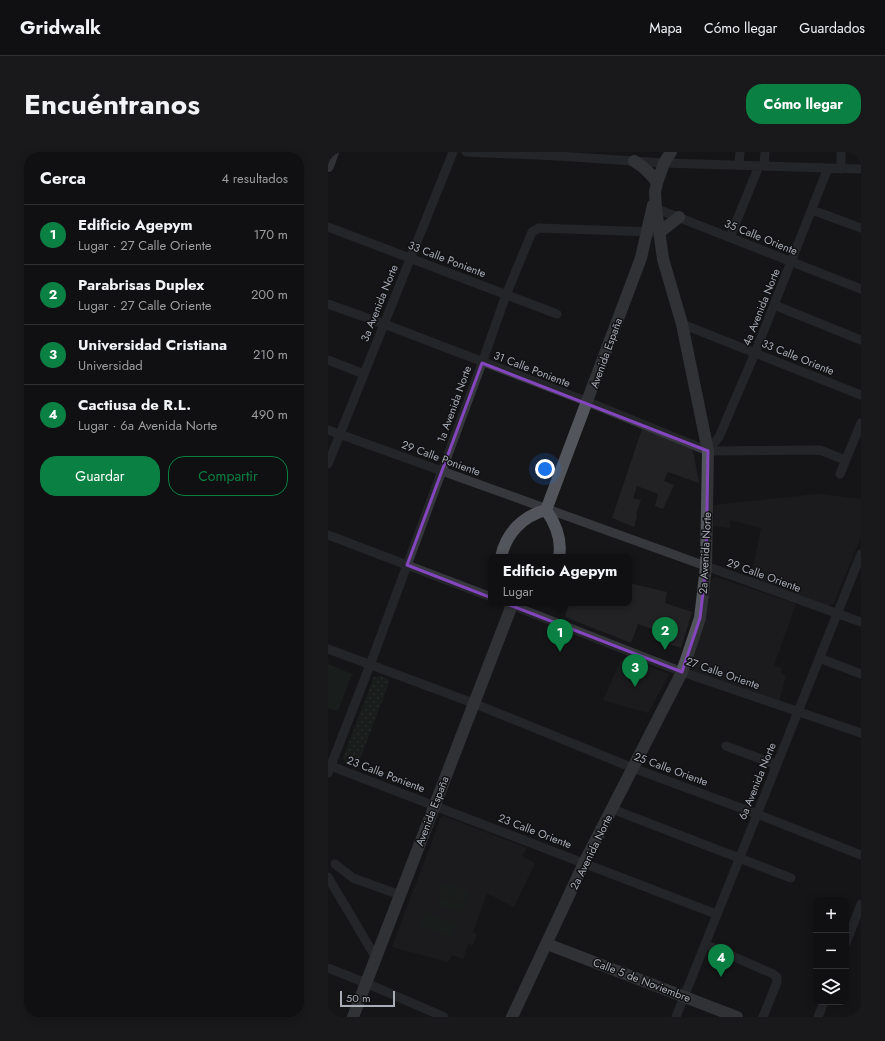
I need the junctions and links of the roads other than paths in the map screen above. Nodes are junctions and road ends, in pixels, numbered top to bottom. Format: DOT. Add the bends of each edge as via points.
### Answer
graph roads {
  1 [pos="334,152"];
  2 [pos="453,152"];
  3 [pos="466,152"];
  4 [pos="671,152"];
  5 [pos="740,152"];
  6 [pos="765,152"];
  7 [pos="841,152"];
  8 [pos="558,154"];
  9 [pos="634,161"];
  10 [pos="664,163"];
  11 [pos="739,165"];
  12 [pos="328,166"];
  13 [pos="762,166"];
  14 [pos="828,168"];
  15 [pos="840,169"];
  16 [pos="861,169"];
  17 [pos="656,188"];
  18 [pos="654,208"];
  19 [pos="812,210"];
  20 [pos="679,217"];
  21 [pos="328,227"];
  22 [pos="861,228"];
  23 [pos="654,232"];
  24 [pos="730,237"];
  25 [pos="410,258"];
  26 [pos="641,258"];
  27 [pos="663,259"];
  28 [pos="791,262"];
  29 [pos="861,289"];
  30 [pos="506,295"];
  31 [pos="328,304"];
  32 [pos="774,305"];
  33 [pos="556,314"];
  34 [pos="384,324"];
  35 [pos="682,324"];
  36 [pos="861,340"];
  37 [pos="755,353"];
  38 [pos="328,360"];
  39 [pos="482,363"];
  40 [pos="364,374"];
  41 [pos="861,395"];
  42 [pos="588,402"];
  43 [pos="861,423"];
  44 [pos="328,430"];
  45 [pos="340,434"];
  46 [pos="708,451"];
  47 [pos="845,460"];
  48 [pos="328,464"];
  49 [pos="442,471"];
  50 [pos="840,474"];
  51 [pos="546,510"];
  52 [pos="328,535"];
  53 [pos="502,554"];
  54 [pos="559,554"];
  55 [pos="861,554"];
  56 [pos="407,565"];
  57 [pos="706,567"];
  58 [pos="488,596"];
  59 [pos="511,606"];
  60 [pos="517,606"];
  61 [pos="837,614"];
  62 [pos="861,622"];
  63 [pos="328,649"];
  64 [pos="819,658"];
  65 [pos="370,665"];
  66 [pos="682,672"];
  67 [pos="861,674"];
  68 [pos="473,704"];
  69 [pos="798,711"];
  70 [pos="861,733"];
  71 [pos="726,746"];
  72 [pos="776,765"];
  73 [pos="329,768"];
  74 [pos="633,768"];
  75 [pos="435,805"];
  76 [pos="612,809"];
  77 [pos="757,814"];
  78 [pos="861,855"];
  79 [pos="739,858"];
  80 [pos="584,863"];
  81 [pos="335,864"];
  82 [pos="328,877"];
  83 [pos="790,878"];
  84 [pos="400,895"];
  85 [pos="861,904"];
  86 [pos="716,914"];
  87 [pos="849,936"];
  88 [pos="547,944"];
  89 [pos="705,944"];
  90 [pos="376,958"];
  91 [pos="328,968"];
  92 [pos="366,983"];
  93 [pos="685,996"];
  94 [pos="823,1005"];
  95 [pos="353,1017"];
  96 [pos="444,1017"];
  97 [pos="512,1017"];
  98 [pos="676,1017"];
  99 [pos="737,1017"];
  100 [pos="763,1017"];
  101 [pos="818,1017"];
  1 -- 12 [label="main road"];
  2 -- 25 [label="street, 3a Avenida Norte"];
  3 -- 8 [label="street"];
  4 -- 10 [label="main road"];
  5 -- 11 [label="street"];
  6 -- 13 [label="street"];
  7 -- 15 [label="street"];
  8 -- 9 [label="street"];
  9 -- 10 [label="street"];
  9 -- 17 [label="main road" via="651,174"];
  10 -- 11 [label="street"];
  10 -- 17 [label="main road"];
  11 -- 13 [label="street"];
  13 -- 14 [label="street"];
  13 -- 24 [label="street"];
  14 -- 15 [label="street"];
  14 -- 19 [label="street, 4a Avenida Norte"];
  15 -- 16 [label="street"];
  17 -- 18 [label="main road, Avenida España"];
  18 -- 20 [label="street, 35 Calle Oriente"];
  18 -- 23 [label="main road, Avenida España"];
  19 -- 22 [label="street"];
  19 -- 28 [label="street, 4a Avenida Norte"];
  20 -- 23 [label="main road"];
  20 -- 24 [label="street, 35 Calle Oriente"];
  21 -- 25 [label="street, 33 Calle Poniente"];
  23 -- 26 [label="main road, Avenida España"];
  23 -- 27 [label="main road, 2a Avenida Norte"];
  23 -- 30 [label="street, 1a Avenida Norte" via="539,228 534,230"];
  24 -- 28 [label="street, 35 Calle Oriente"];
  25 -- 30 [label="street, 33 Calle Poniente"];
  25 -- 34 [label="street, 3a Avenida Norte"];
  26 -- 27 [label="main road" via="652,253"];
  26 -- 42 [label="main road, Avenida España"];
  27 -- 35 [label="main road, 2a Avenida Norte"];
  28 -- 29 [label="street, 35 Calle Oriente"];
  28 -- 32 [label="street, 4a Avenida Norte"];
  30 -- 33 [label="street, 33 Calle Poniente"];
  30 -- 39 [label="street, 1a Avenida Norte"];
  31 -- 34 [label="street, 31 Calle Poniente"];
  32 -- 36 [label="street"];
  32 -- 37 [label="street, 4a Avenida Norte"];
  34 -- 39 [label="street, 31 Calle Poniente"];
  34 -- 40 [label="street, 3a Avenida Norte"];
  35 -- 37 [label="street, 33 Calle Oriente"];
  35 -- 46 [label="main road, 2a Avenida Norte"];
  37 -- 41 [label="street, 33 Calle Oriente"];
  37 -- 46 [label="street, 4a Avenida Norte" via="719,437"];
  38 -- 40 [label="street"];
  39 -- 42 [label="street, 31 Calle Poniente"];
  39 -- 49 [label="street, 1a Avenida Norte"];
  40 -- 45 [label="street, 3a Avenida Norte"];
  42 -- 46 [label="street, 31 Calle Poniente"];
  42 -- 51 [label="main road, Avenida España"];
  43 -- 47 [label="street"];
  44 -- 45 [label="street, 29 Calle Poniente"];
  45 -- 48 [label="street, 3a Avenida Norte"];
  45 -- 49 [label="street, 29 Calle Poniente"];
  46 -- 47 [label="street, 31 Calle Poniente" via="820,450"];
  46 -- 57 [label="main road, 2a Avenida Norte"];
  47 -- 50 [label="street"];
  49 -- 51 [label="street, 29 Calle Poniente"];
  49 -- 56 [label="street, 1a Avenida Norte"];
  51 -- 53 [label="main road" via="530,516 515,527 505,542"];
  51 -- 54 [label="main road" via="552,517 558,535"];
  51 -- 57 [label="street, 29 Calle Oriente"];
  52 -- 56 [label="street"];
  55 -- 61 [label="street, 6a Avenida Norte"];
  56 -- 58 [label="street"];
  56 -- 65 [label="street, 1a Avenida Norte"];
  57 -- 61 [label="street, 29 Calle Oriente"];
  57 -- 66 [label="main road, 2a Avenida Norte" via="700,618"];
  59 -- 68 [label="main road, Avenida España"];
  60 -- 66 [label="street, 27 Calle Oriente"];
  61 -- 62 [label="street, 29 Calle Oriente"];
  61 -- 64 [label="street, 6a Avenida Norte"];
  63 -- 65 [label="street, 25 Calle Oriente"];
  64 -- 67 [label="street"];
  64 -- 69 [label="street, 6a Avenida Norte"];
  65 -- 68 [label="street, 25 Calle Oriente"];
  65 -- 73 [label="street, 1a Avenida Norte"];
  66 -- 69 [label="street, 27 Calle Oriente"];
  66 -- 74 [label="main road, 2a Avenida Norte"];
  68 -- 74 [label="street, 25 Calle Oriente"];
  68 -- 75 [label="main road, Avenida España"];
  69 -- 70 [label="street, 27 Calle Oriente"];
  69 -- 72 [label="street, 6a Avenida Norte"];
  71 -- 72 [label="street"];
  72 -- 77 [label="street, 6a Avenida Norte"];
  73 -- 75 [label="street, 23 Calle Poniente"];
  74 -- 76 [label="main road, 2a Avenida Norte"];
  74 -- 77 [label="street, 25 Calle Oriente"];
  75 -- 80 [label="street, 23 Calle Oriente"];
  75 -- 84 [label="main road, Avenida España"];
  76 -- 79 [label="street"];
  76 -- 80 [label="main road, 2a Avenida Norte"];
  77 -- 78 [label="street, 25 Calle Oriente"];
  77 -- 79 [label="street, 6a Avenida Norte"];
  79 -- 83 [label="street"];
  79 -- 86 [label="street, 6a Avenida Norte"];
  80 -- 86 [label="street, 23 Calle Oriente"];
  80 -- 88 [label="main road, 2a Avenida Norte"];
  81 -- 84 [label="street" via="353,878"];
  82 -- 90 [label="street"];
  84 -- 90 [label="main road, Avenida España"];
  85 -- 87 [label="street"];
  86 -- 89 [label="street, 6a Avenida Norte"];
  88 -- 93 [label="main road, Calle 5 de Noviembre"];
  88 -- 97 [label="main road, 2a Avenida Norte"];
  89 -- 93 [label="street, 6a Avenida Norte"];
  89 -- 100 [label="street" via="777,977"];
  90 -- 92 [label="main road, Avenida España"];
  91 -- 92 [label="street"];
  92 -- 95 [label="main road, Avenida España"];
  92 -- 96 [label="street"];
  93 -- 98 [label="street, 6a Avenida Norte"];
  93 -- 99 [label="main road, Calle 5 de Noviembre"];
  94 -- 101 [label="street"];
}
